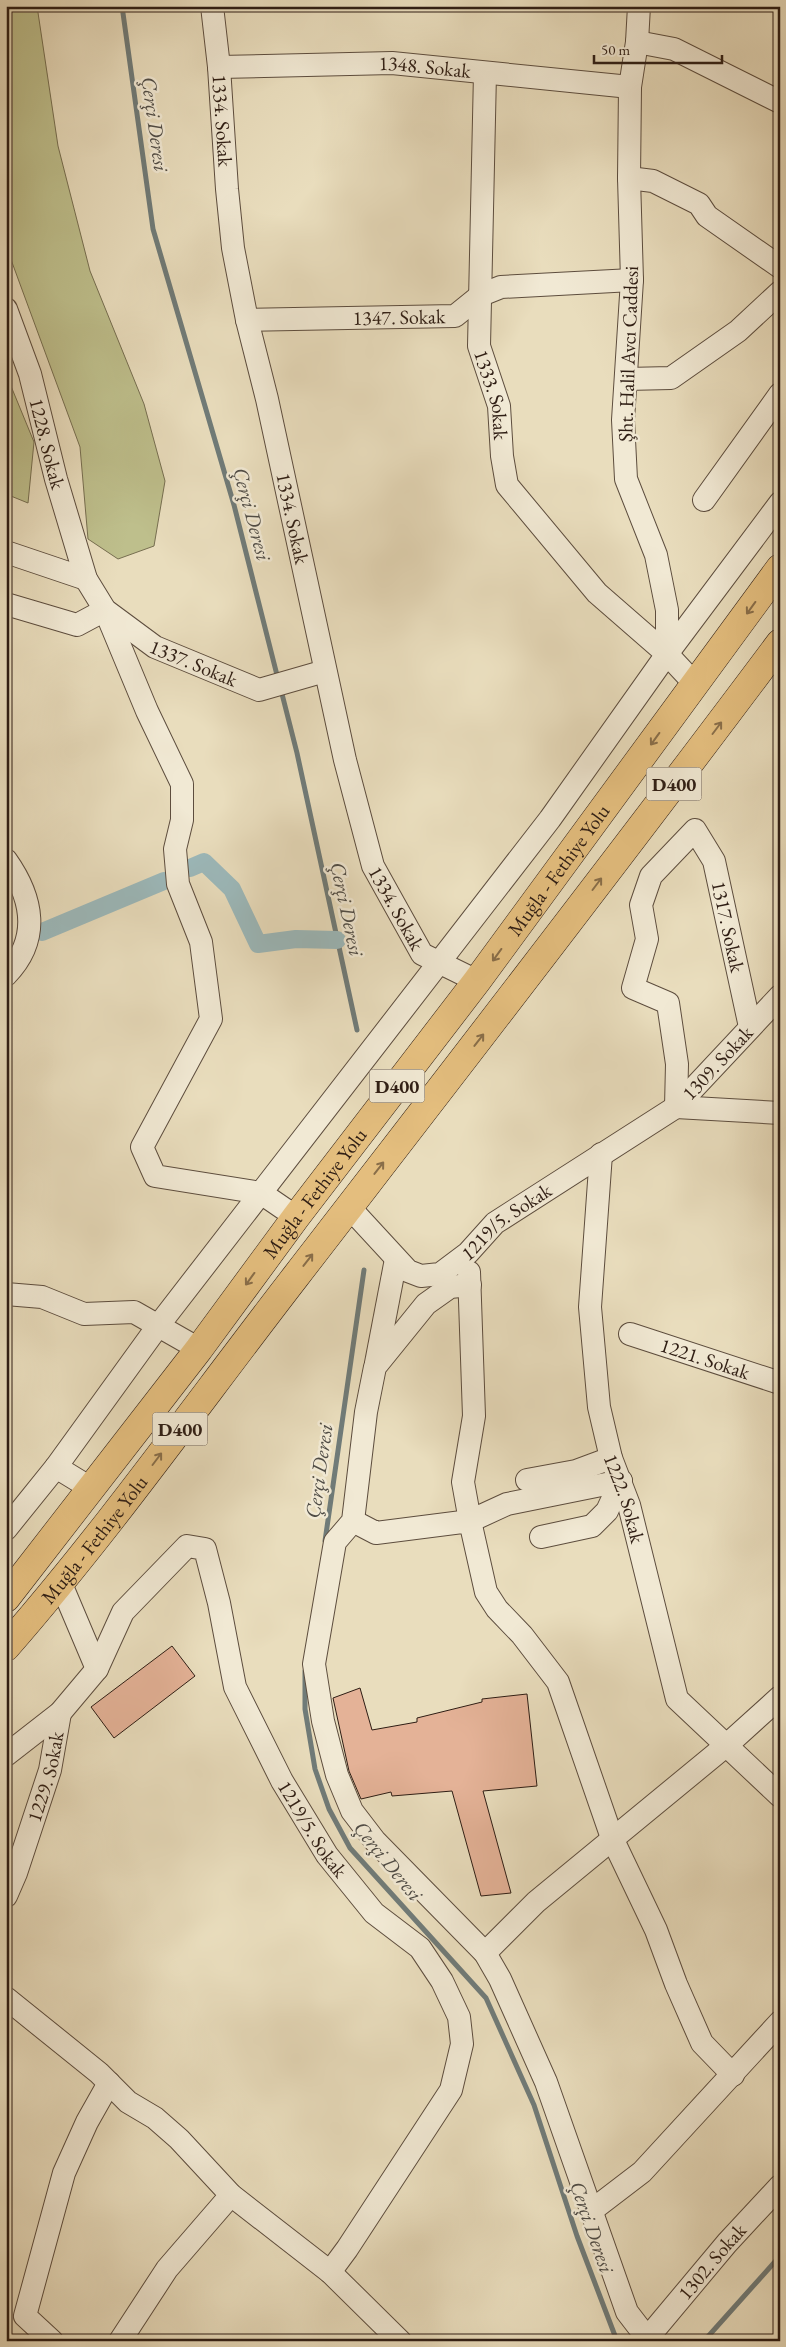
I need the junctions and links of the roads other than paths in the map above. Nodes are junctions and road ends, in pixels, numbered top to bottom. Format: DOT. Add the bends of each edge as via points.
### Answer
graph roads {
  1 [pos="212,6"];
  2 [pos="639,6"];
  3 [pos="637,42"];
  4 [pos="219,67"];
  5 [pos="485,73"];
  6 [pos="630,87"];
  7 [pos="780,102"];
  8 [pos="629,178"];
  9 [pos="780,267"];
  10 [pos="632,280"];
  11 [pos="780,292"];
  12 [pos="481,295"];
  13 [pos="6,308"];
  14 [pos="247,320"];
  15 [pos="626,379"];
  16 [pos="780,394"];
  17 [pos="704,500"];
  18 [pos="780,503"];
  19 [pos="6,552"];
  20 [pos="780,568"];
  21 [pos="86,580"];
  22 [pos="6,604"];
  23 [pos="105,610"];
  24 [pos="780,643"];
  25 [pos="667,654"];
  26 [pos="325,671"];
  27 [pos="695,684"];
  28 [pos="6,860"];
  29 [pos="440,963"];
  30 [pos="6,976"];
  31 [pos="477,981"];
  32 [pos="780,996"];
  33 [pos="750,1027"];
  34 [pos="676,1107"];
  35 [pos="780,1113"];
  36 [pos="601,1154"];
  37 [pos="261,1193"];
  38 [pos="349,1207"];
  39 [pos="296,1217"];
  40 [pos="468,1253"];
  41 [pos="396,1258"];
  42 [pos="470,1285"];
  43 [pos="6,1294"];
  44 [pos="158,1326"];
  45 [pos="630,1334"];
  46 [pos="199,1349"];
  47 [pos="375,1367"];
  48 [pos="780,1383"];
  49 [pos="611,1458"];
  50 [pos="56,1467"];
  51 [pos="527,1480"];
  52 [pos="620,1481"];
  53 [pos="92,1489"];
  54 [pos="353,1521"];
  55 [pos="470,1521"];
  56 [pos="6,1529"];
  57 [pos="541,1537"];
  58 [pos="61,1584"];
  59 [pos="6,1598"];
  60 [pos="6,1647"];
  61 [pos="97,1669"];
  62 [pos="780,1697"];
  63 [pos="60,1713"];
  64 [pos="728,1744"];
  65 [pos="6,1754"];
  66 [pos="780,1796"];
  67 [pos="612,1838"];
  68 [pos="6,1896"];
  69 [pos="485,1953"];
  70 [pos="6,1998"];
  71 [pos="780,2022"];
  72 [pos="733,2075"];
  73 [pos="109,2083"];
  74 [pos="780,2186"];
  75 [pos="231,2195"];
  76 [pos="591,2211"];
  77 [pos="330,2272"];
  78 [pos="646,2340"];
  79 [pos="52,2341"];
  80 [pos="120,2341"];
  81 [pos="400,2341"];
  1 -- 4 [label="street, 1334. Sokak"];
  2 -- 3 [label="street, Şht. Halil Avcı Caddesi"];
  3 -- 6 [label="street, Şht. Halil Avcı Caddesi"];
  3 -- 7 [label="street" via="674,49"];
  4 -- 5 [label="street, 1348. Sokak" via="392,63"];
  4 -- 14 [label="street, 1334. Sokak" via="230,218"];
  5 -- 6 [label="street, 1348. Sokak"];
  5 -- 12 [label="street, 1333. Sokak"];
  6 -- 8 [label="street, Şht. Halil Avcı Caddesi"];
  8 -- 9 [label="street" via="653,181 699,204 707,216"];
  8 -- 10 [label="street, Şht. Halil Avcı Caddesi"];
  10 -- 12 [label="street, 1347. Sokak" via="501,287"];
  10 -- 15 [label="street, Şht. Halil Avcı Caddesi"];
  11 -- 15 [label="street" via="738,331 670,378"];
  12 -- 14 [label="street, 1347. Sokak" via="456,316"];
  12 -- 25 [label="street, 1333. Sokak" via="478,346 499,406 507,485 597,593"];
  13 -- 21 [label="street, 1228. Sokak" via="30,374"];
  14 -- 26 [label="street, 1334. Sokak"];
  15 -- 25 [label="street, Şht. Halil Avcı Caddesi" via="623,420 626,479 656,555 667,610"];
  16 -- 17 [label="street"];
  18 -- 25 [label="street"];
  19 -- 21 [label="street"];
  20 -- 27 [label="highway, Muğla - Fethiye Yolu / D400, one-way"];
  21 -- 23 [label="street, 1337. Sokak"];
  22 -- 23 [label="street" via="77,624"];
  23 -- 26 [label="street, 1337. Sokak" via="155,647 259,690"];
  23 -- 37 [label="street" via="182,784 182,820 175,849 178,884 201,942 211,1019 142,1146 155,1176"];
  38 -- 24 [label="highway, Muğla - Fethiye Yolu / D400, one-way"];
  25 -- 27 [label="street"];
  25 -- 29 [label="street" via="550,819"];
  26 -- 29 [label="street, 1334. Sokak" via="373,866 422,954"];
  27 -- 31 [label="highway, Muğla - Fethiye Yolu / D400, one-way"];
  28 -- 30 [label="street" via="20,879 30,918 28,942"];
  29 -- 31 [label="street, 1334. Sokak"];
  29 -- 37 [label="street"];
  31 -- 39 [label="highway, Muğla - Fethiye Yolu / D400"];
  32 -- 33 [label="street, 1309. Sokak"];
  33 -- 34 [label="street, 1309. Sokak"];
  33 -- 34 [label="street, 1317. Sokak" via="714,861 696,830 651,876 641,905 647,939 633,988 668,1003 678,1064"];
  34 -- 35 [label="street"];
  34 -- 36 [label="street, 1219/5. Sokak"];
  36 -- 40 [label="street, 1219/5. Sokak" via="495,1223"];
  36 -- 49 [label="street, 1222. Sokak" via="590,1307 599,1407"];
  37 -- 39 [label="street"];
  37 -- 44 [label="street"];
  38 -- 41 [label="street, 1219/5. Sokak"];
  58 -- 38 [label="highway, Muğla - Fethiye Yolu / D400, one-way"];
  39 -- 46 [label="highway, Muğla - Fethiye Yolu / D400, one-way"];
  40 -- 41 [label="street, 1219/5. Sokak" via="440,1274 421,1276 408,1271"];
  40 -- 42 [label="street"];
  41 -- 47 [label="street"];
  42 -- 47 [label="street" via="450,1287 426,1304"];
  42 -- 55 [label="street" via="474,1416 463,1482"];
  43 -- 44 [label="street" via="42,1297 84,1314 134,1312"];
  44 -- 46 [label="street"];
  44 -- 50 [label="street"];
  45 -- 48 [label="street, 1221. Sokak"];
  46 -- 53 [label="highway, Muğla - Fethiye Yolu / D400"];
  47 -- 54 [label="street" via="366,1412"];
  49 -- 51 [label="street" via="576,1471"];
  49 -- 52 [label="street, 1222. Sokak"];
  50 -- 53 [label="street"];
  50 -- 56 [label="street"];
  52 -- 55 [label="street" via="507,1504"];
  52 -- 57 [label="street" via="607,1511 592,1526"];
  52 -- 64 [label="street, 1222. Sokak" via="677,1699"];
  53 -- 59 [label="highway, Muğla - Fethiye Yolu / D400"];
  54 -- 55 [label="street" via="376,1533"];
  54 -- 69 [label="street" via="335,1542 314,1664 323,1721 337,1775 352,1811 375,1841"];
  55 -- 67 [label="street" via="486,1592 558,1682"];
  58 -- 60 [label="highway, Muğla - Fethiye Yolu / D400"];
  58 -- 61 [label="street"];
  61 -- 63 [label="street, 1219/5. Sokak"];
  61 -- 77 [label="street, 1219/5. Sokak" via="122,1612 187,1546 205,1550 235,1687 282,1781 327,1854 374,1913 420,1948 460,2017 462,2044 451,2090"];
  62 -- 64 [label="street"];
  63 -- 65 [label="street, 1219/5. Sokak"];
  63 -- 68 [label="street, 1229. Sokak" via="50,1770"];
  64 -- 66 [label="street, 1222. Sokak"];
  64 -- 67 [label="street"];
  67 -- 69 [label="street" via="536,1902"];
  67 -- 72 [label="street" via="656,1930 702,2043"];
  69 -- 76 [label="street" via="546,2082"];
  70 -- 73 [label="street"];
  71 -- 72 [label="street"];
  72 -- 76 [label="street" via="642,2172"];
  73 -- 75 [label="street" via="128,2102 155,2118 179,2139"];
  73 -- 79 [label="street" via="64,2173 25,2316"];
  74 -- 78 [label="street, 1302. Sokak" via="727,2243"];
  75 -- 77 [label="street"];
  75 -- 80 [label="street" via="167,2269"];
  76 -- 78 [label="street" via="627,2312"];
  77 -- 81 [label="street"];
}
